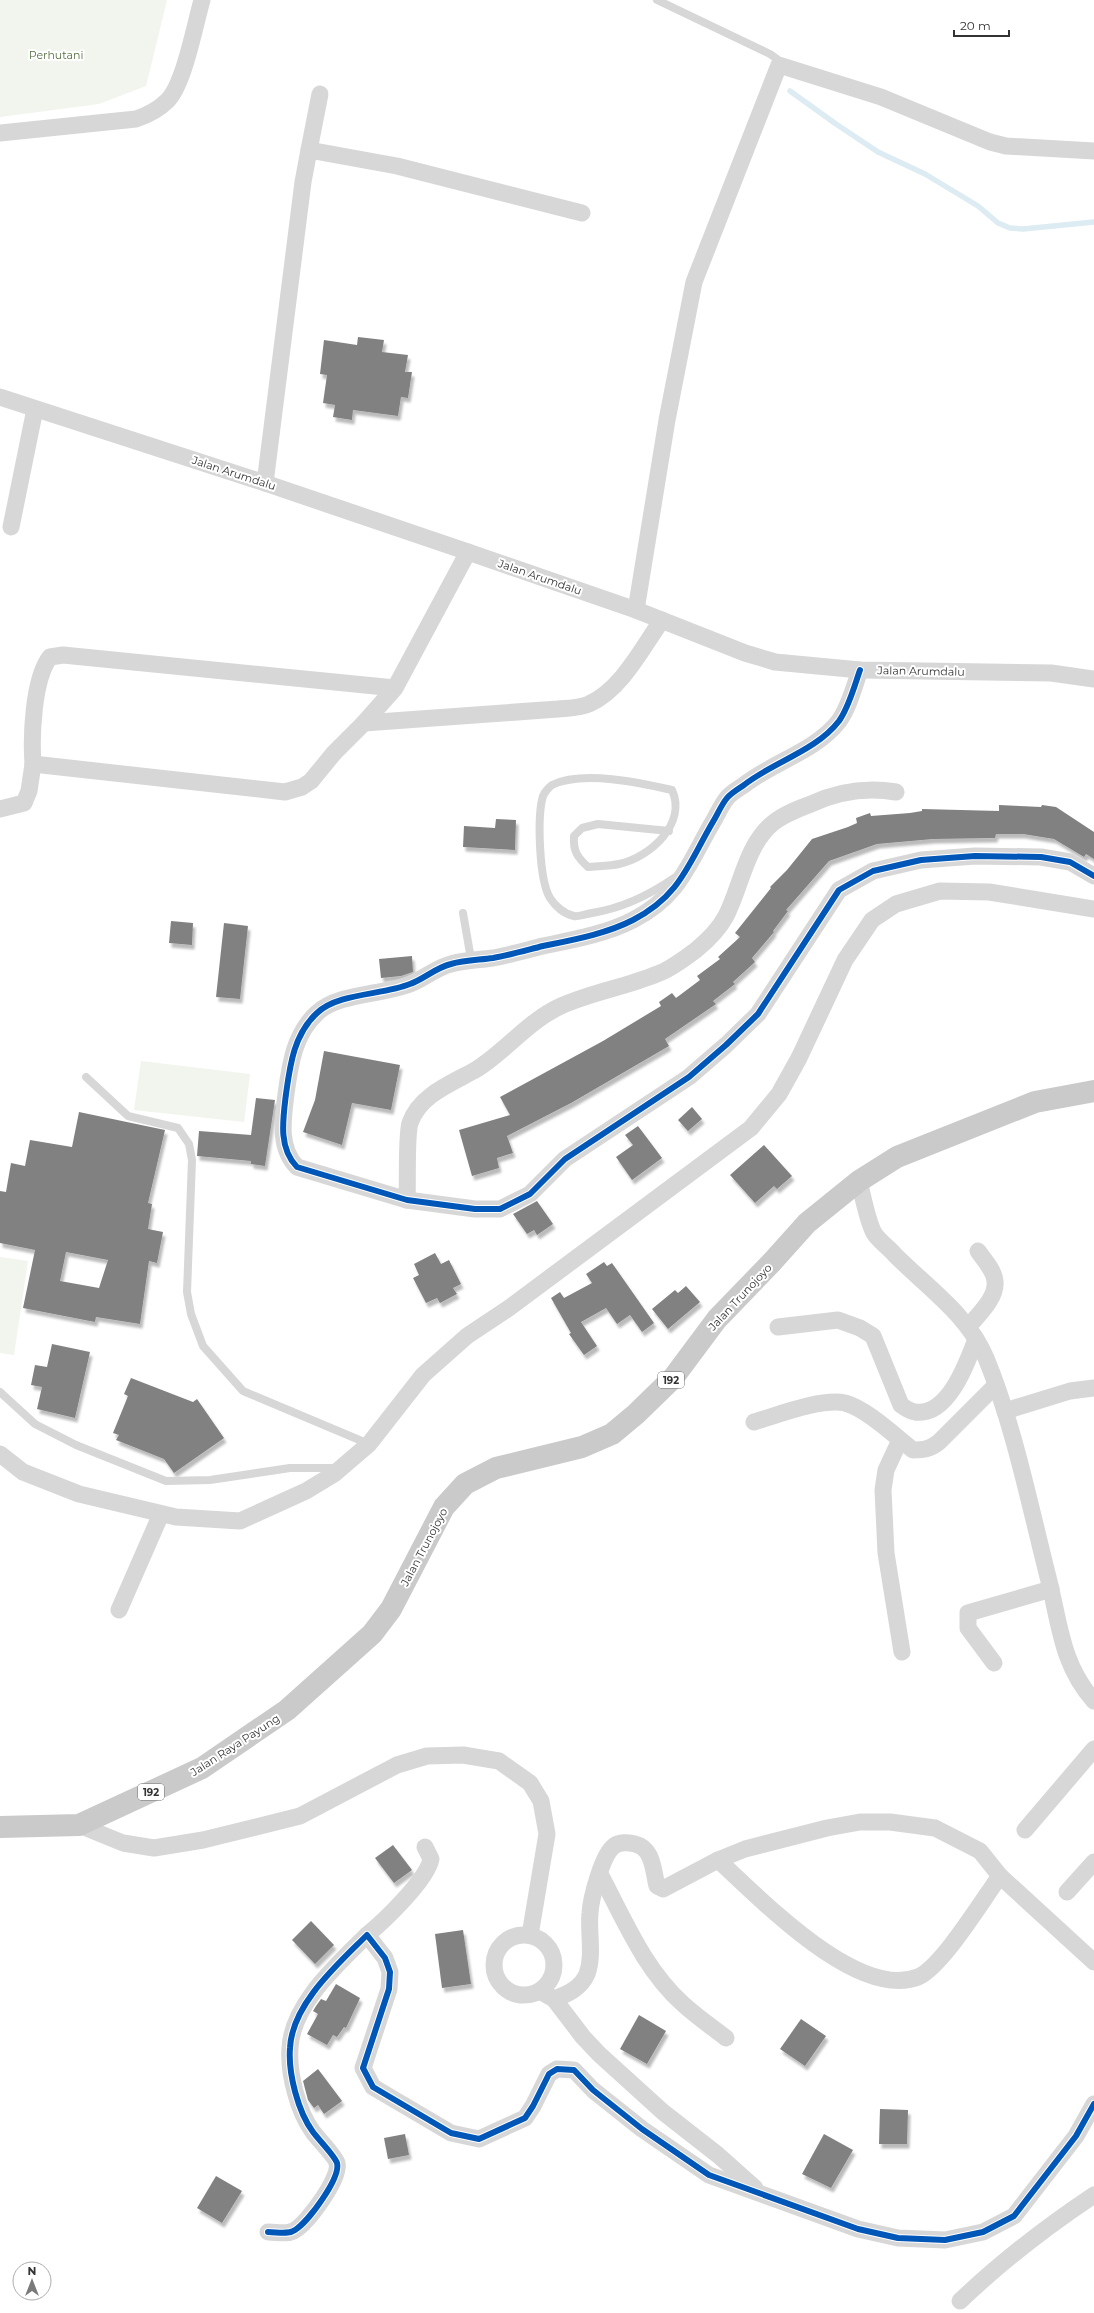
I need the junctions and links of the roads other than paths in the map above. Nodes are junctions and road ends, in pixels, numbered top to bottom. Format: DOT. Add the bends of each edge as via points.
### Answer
graph roads {
  1 [pos="202,0"];
  2 [pos="657,0"];
  3 [pos="779,65"];
  4 [pos="320,94"];
  5 [pos="0,133"];
  6 [pos="309,150"];
  7 [pos="1094,151"];
  8 [pos="582,213"];
  9 [pos="0,397"];
  10 [pos="35,409"];
  11 [pos="265,483"];
  12 [pos="11,527"];
  13 [pos="468,552"];
  14 [pos="636,610"];
  15 [pos="662,620"];
  16 [pos="860,670"];
  17 [pos="1094,679"];
  18 [pos="395,688"];
  19 [pos="364,723"];
  20 [pos="33,764"];
  21 [pos="896,792"];
  22 [pos="0,809"];
  23 [pos="669,831"];
  24 [pos="688,869"];
  25 [pos="1094,876"];
  26 [pos="1094,908"];
  27 [pos="463,913"];
  28 [pos="471,959"];
  29 [pos="86,1077"];
  30 [pos="1094,1091"];
  31 [pos="859,1181"];
  32 [pos="407,1200"];
  33 [pos="978,1251"];
  34 [pos="778,1327"];
  35 [pos="972,1333"];
  36 [pos="996,1385"];
  37 [pos="1094,1388"];
  38 [pos="0,1392"];
  39 [pos="1005,1411"];
  40 [pos="754,1422"];
  41 [pos="900,1440"];
  42 [pos="369,1444"];
  43 [pos="0,1454"];
  44 [pos="341,1468"];
  45 [pos="161,1514"];
  46 [pos="1051,1589"];
  47 [pos="120,1610"];
  48 [pos="902,1652"];
  49 [pos="994,1663"];
  50 [pos="1094,1701"];
  51 [pos="287,1710"];
  52 [pos="1094,1749"];
  53 [pos="79,1825"];
  54 [pos="0,1827"];
  55 [pos="1025,1830"];
  56 [pos="425,1847"];
  57 [pos="718,1860"];
  58 [pos="1094,1862"];
  59 [pos="600,1874"];
  60 [pos="1000,1876"];
  61 [pos="1067,1892"];
  62 [pos="367,1935"];
  63 [pos="530,1935"];
  64 [pos="1094,1962"];
  65 [pos="547,1995"];
  66 [pos="726,2038"];
  67 [pos="1094,2104"];
  68 [pos="762,2195"];
  69 [pos="1094,2195"];
  70 [pos="268,2232"];
  71 [pos="960,2302"];
  1 -- 5 [label="street" via="178,84 168,101 150,114 136,119"];
  2 -- 3 [label="lane" via="770,54 777,59"];
  3 -- 7 [label="street" via="881,97 990,142 1006,146"];
  3 -- 14 [label="street" via="694,282 666,428"];
  4 -- 6 [label="street"];
  6 -- 8 [label="street" via="397,166"];
  6 -- 11 [label="street"];
  9 -- 10 [label="street, Jalan Arumdalu"];
  10 -- 11 [label="street, Jalan Arumdalu"];
  10 -- 12 [label="street"];
  11 -- 13 [label="street, Jalan Arumdalu"];
  13 -- 14 [label="street, Jalan Arumdalu"];
  13 -- 18 [label="street"];
  14 -- 15 [label="street, Jalan Arumdalu"];
  15 -- 16 [label="street, Jalan Arumdalu" via="745,653 775,662"];
  15 -- 19 [label="street" via="611,690 589,704 558,709"];
  16 -- 17 [label="street, Jalan Arumdalu" via="1051,673"];
  16 -- 24 [label="street" via="844,713 837,723 806,748 759,773 728,797"];
  18 -- 19 [label="street"];
  18 -- 20 [label="street" via="63,655 50,657 42,666 37,690"];
  19 -- 20 [label="street" via="311,781 302,787 285,792"];
  20 -- 22 [label="street" via="29,791 24,803"];
  21 -- 32 [label="street" via="876,789 854,790 822,799 785,815 772,824 756,845 726,915 716,931 696,950 659,974 590,994 559,1007 526,1028 477,1068 437,1091 417,1109 409,1124"];
  23 -- 23 [label="lane" via="647,851 620,864 588,867 577,858 574,846 574,836 582,828 598,824"];
  23 -- 24 [label="lane" via="675,813 675,797 672,790 606,778 552,785 543,795 540,860 549,897 559,909 574,916 613,910 646,897"];
  24 -- 28 [label="street" via="673,891 658,905 631,921 578,938 492,958"];
  25 -- 32 [label="street" via="1070,862 1041,857 975,856 920,860 873,871 839,890 758,1014 726,1045 689,1077 565,1159 530,1194 500,1209 475,1210"];
  26 -- 42 [label="street" via="989,892 940,891 896,904 872,920 845,960 799,1058 779,1094 751,1128 467,1336 423,1375"];
  27 -- 28 [label="lane"];
  28 -- 32 [label="street" via="429,972 410,984 331,1003 314,1016 298,1038 284,1112 284,1143 291,1161 297,1167"];
  29 -- 42 [label="lane" via="128,1116 178,1128 189,1144 192,1160 187,1292 191,1314 203,1346 243,1391"];
  30 -- 31 [label="main road, Jalan Trunojoyo / 192" via="1035,1102 897,1157"];
  31 -- 35 [label="street" via="874,1233 952,1309"];
  31 -- 51 [label="main road, Jalan Trunojoyo / 192" via="807,1223 717,1319 673,1378 612,1434 582,1447 496,1468 465,1484 444,1507 385,1619 372,1634"];
  33 -- 35 [label="street" via="996,1282 988,1304"];
  34 -- 35 [label="street" via="838,1320 860,1328 872,1336 901,1406 914,1412 927,1412 944,1402 966,1368"];
  35 -- 36 [label="street" via="985,1356"];
  36 -- 39 [label="street"];
  36 -- 41 [label="street" via="932,1448 913,1450"];
  37 -- 39 [label="street" via="1070,1391"];
  38 -- 44 [label="lane" via="35,1424 76,1445 166,1481 210,1480 290,1468"];
  39 -- 46 [label="street"];
  40 -- 41 [label="street" via="824,1403 845,1403 866,1414"];
  41 -- 48 [label="street" via="886,1470 883,1490 886,1553"];
  42 -- 44 [label="street"];
  43 -- 45 [label="street" via="22,1472 79,1494"];
  44 -- 45 [label="street" via="306,1491 240,1521"];
  45 -- 47 [label="street"];
  46 -- 49 [label="street" via="968,1613 968,1628"];
  46 -- 50 [label="street" via="1062,1645 1085,1691"];
  51 -- 53 [label="main road, Jalan Raya Payung / 192" via="202,1768"];
  52 -- 55 [label="street"];
  53 -- 54 [label="main road, Jalan Raya Payung / 192"];
  53 -- 63 [label="street" via="122,1843 154,1848 300,1816 397,1765 427,1756 463,1756 499,1761 530,1783 541,1801 547,1834"];
  56 -- 62 [label="street" via="430,1859 425,1875"];
  57 -- 59 [label="street" via="663,1889 657,1886 648,1850 632,1843 618,1844 606,1858"];
  57 -- 60 [label="street" via="745,1849 827,1828 860,1822 890,1822 935,1828 957,1838 980,1852"];
  57 -- 60 [label="street" via="792,1928 822,1950 861,1972 881,1978 902,1980 918,1976 938,1961"];
  58 -- 61 [label="street"];
  59 -- 65 [label="street" via="590,1908 590,1960 586,1974 578,1988"];
  59 -- 66 [label="street" via="656,1975 682,2004"];
  60 -- 64 [label="street"];
  62 -- 68 [label="street" via="385,1958 390,1972 389,1989 363,2068 373,2087 451,2133 480,2139 525,2118 549,2074 558,2069 574,2070 593,2090 642,2129 709,2175"];
  62 -- 70 [label="street" via="299,2012 290,2048 294,2091 311,2130 337,2161 335,2179 308,2217 295,2230 287,2233"];
  63 -- 65 [label="street" via="541,1940 550,1949 554,1960 554,1972"];
  63 -- 65 [label="street" via="518,1935 507,1939 498,1947 494,1958 494,1970 498,1981 506,1990 517,1994"];
  65 -- 68 [label="street" via="599,2054 663,2112 718,2154"];
  67 -- 68 [label="street" via="1076,2136 1014,2216 983,2232 945,2240 898,2238 858,2229"];
  69 -- 71 [label="street" via="1004,2261"];
}
